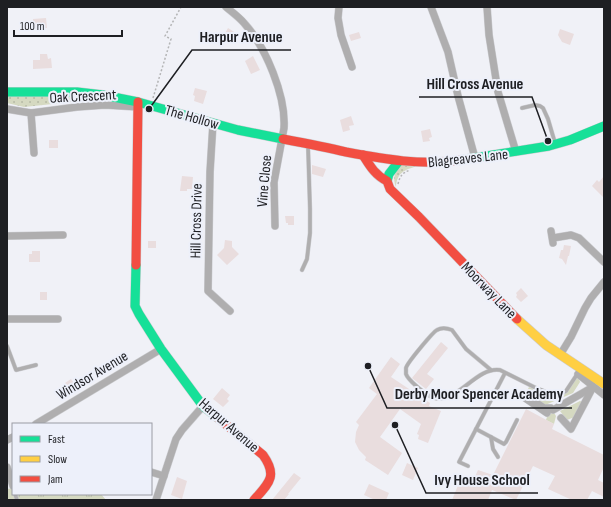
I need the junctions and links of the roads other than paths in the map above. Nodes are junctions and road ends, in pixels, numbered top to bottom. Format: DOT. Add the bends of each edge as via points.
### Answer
graph roads {
  1 [pos="226,7"];
  2 [pos="339,7"];
  3 [pos="431,7"];
  4 [pos="487,7"];
  5 [pos="352,67"];
  6 [pos="7,92"];
  7 [pos="138,104"];
  8 [pos="522,108"];
  9 [pos="7,109"];
  10 [pos="31,113"];
  11 [pos="213,123"];
  12 [pos="604,126"];
  13 [pos="282,138"];
  14 [pos="308,144"];
  15 [pos="555,144"];
  16 [pos="516,152"];
  17 [pos="34,153"];
  18 [pos="363,155"];
  19 [pos="475,158"];
  20 [pos="399,161"];
  21 [pos="387,181"];
  22 [pos="275,226"];
  23 [pos="63,235"];
  24 [pos="7,236"];
  25 [pos="552,237"];
  26 [pos="604,262"];
  27 [pos="302,270"];
  28 [pos="604,282"];
  29 [pos="230,311"];
  30 [pos="7,319"];
  31 [pos="58,319"];
  32 [pos="7,346"];
  33 [pos="161,349"];
  34 [pos="560,354"];
  35 [pos="36,365"];
  36 [pos="491,370"];
  37 [pos="579,371"];
  38 [pos="505,373"];
  39 [pos="604,384"];
  40 [pos="593,386"];
  41 [pos="604,395"];
  42 [pos="203,406"];
  43 [pos="547,414"];
  44 [pos="561,418"];
  45 [pos="517,420"];
  46 [pos="38,423"];
  47 [pos="476,429"];
  48 [pos="491,437"];
  49 [pos="498,457"];
  50 [pos="468,466"];
  51 [pos="7,467"];
  52 [pos="152,472"];
  53 [pos="164,476"];
  54 [pos="12,483"];
  55 [pos="156,500"];
  56 [pos="254,500"];
  1 -- 13 [label="street, Vine Close" via="252,34 276,80 284,120"];
  2 -- 5 [label="street" via="341,35"];
  3 -- 19 [label="street" via="448,52"];
  4 -- 16 [label="street" via="498,92"];
  6 -- 7 [label="street, The Hollow" via="90,93"];
  7 -- 10 [label="street, Oak Crescent" via="78,107"];
  7 -- 11 [label="street, The Hollow" via="151,105"];
  7 -- 33 [label="street, Harpur Avenue" via="135,306"];
  8 -- 15 [label="lane" via="535,105 543,108"];
  9 -- 10 [label="street, Oak Crescent"];
  10 -- 17 [label="street, Oak Crescent"];
  11 -- 13 [label="street, The Hollow"];
  11 -- 29 [label="street, Hill Cross Drive" via="208,290"];
  12 -- 15 [label="street, Blagreaves Lane"];
  13 -- 14 [label="street, Blagreaves Lane"];
  13 -- 22 [label="street, Vine Close" via="274,182"];
  14 -- 18 [label="street, Blagreaves Lane"];
  14 -- 27 [label="lane" via="310,233 307,259"];
  15 -- 16 [label="street, Blagreaves Lane"];
  16 -- 19 [label="street, Blagreaves Lane"];
  18 -- 20 [label="street, Blagreaves Lane"];
  18 -- 21 [label="street, Moorway Lane" via="379,177"];
  19 -- 20 [label="street, Blagreaves Lane" via="441,163"];
  20 -- 21 [label="street"];
  21 -- 34 [label="street, Moorway Lane" via="390,189 420,217 511,314"];
  23 -- 24 [label="street"];
  25 -- 26 [label="street" via="572,235 579,238"];
  28 -- 34 [label="street" via="591,298"];
  30 -- 31 [label="street"];
  32 -- 35 [label="lane" via="16,370"];
  33 -- 42 [label="street, Harpur Avenue"];
  33 -- 46 [label="street, Windsor Avenue"];
  34 -- 37 [label="street, Moorway Lane"];
  36 -- 36 [label="lane" via="442,399 429,396 408,379 406,373 409,362 435,331 442,328 452,330 466,349"];
  36 -- 38 [label="lane"];
  37 -- 38 [label="lane" via="566,391 557,396"];
  37 -- 39 [label="street, Moorway Lane"];
  37 -- 40 [label="street"];
  38 -- 47 [label="lane"];
  40 -- 41 [label="street"];
  40 -- 43 [label="street" via="553,410 544,408 526,396 525,398"];
  40 -- 44 [label="street" via="571,429"];
  42 -- 53 [label="street" via="176,439"];
  42 -- 56 [label="street, Harpur Avenue" via="269,462 271,476"];
  45 -- 48 [label="lane" via="504,444"];
  47 -- 48 [label="lane"];
  47 -- 50 [label="lane" via="459,462"];
  48 -- 49 [label="lane" via="492,450"];
  51 -- 54 [label="street"];
  52 -- 53 [label="street"];
  53 -- 55 [label="street"];
}
